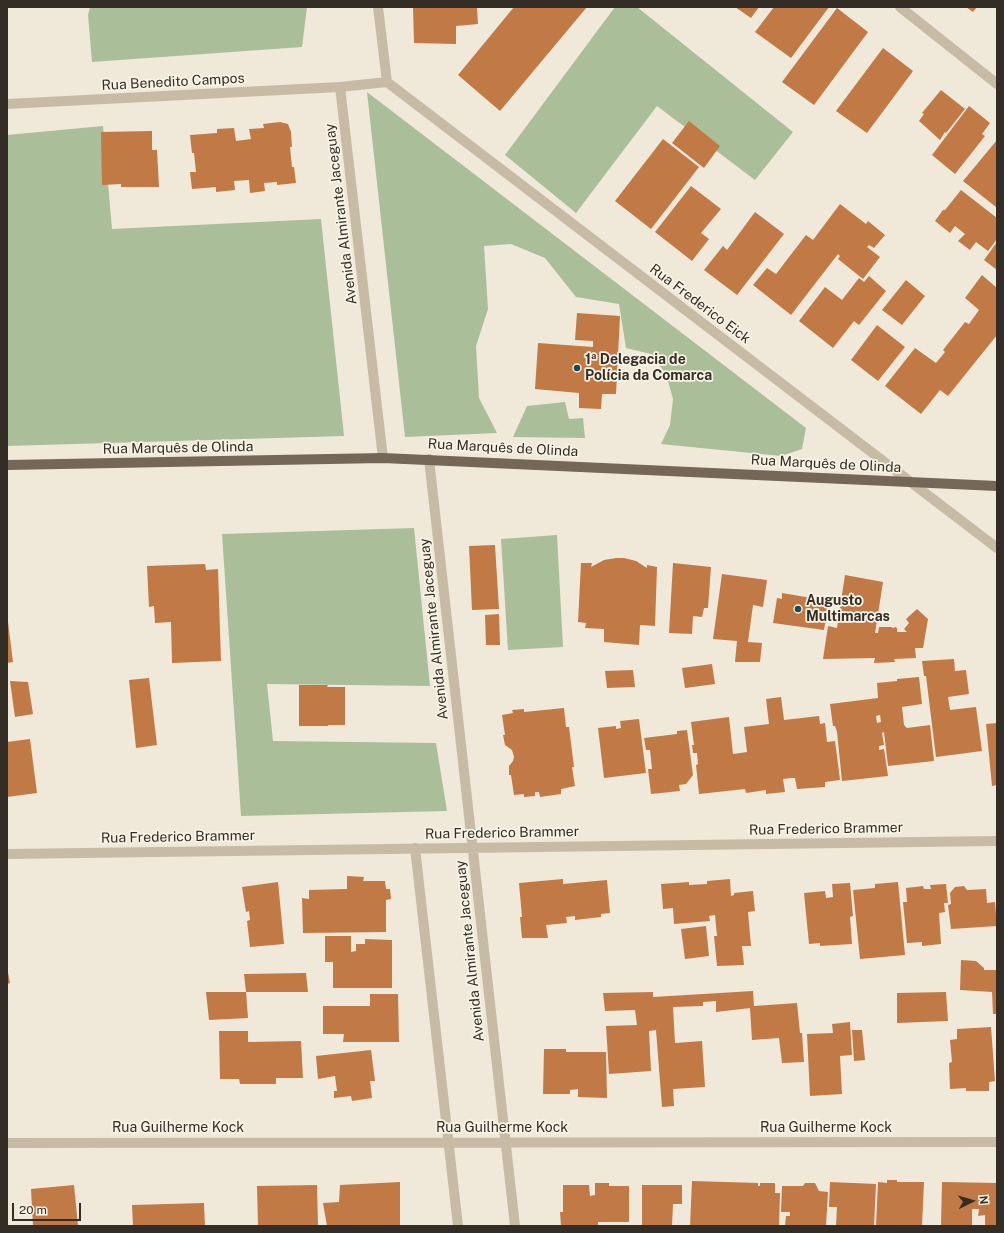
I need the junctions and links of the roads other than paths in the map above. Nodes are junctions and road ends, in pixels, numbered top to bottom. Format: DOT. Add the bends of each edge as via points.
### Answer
graph roads {
  1 [pos="378,7"];
  2 [pos="900,7"];
  3 [pos="387,82"];
  4 [pos="997,84"];
  5 [pos="340,87"];
  6 [pos="7,104"];
  7 [pos="383,458"];
  8 [pos="429,459"];
  9 [pos="7,465"];
  10 [pos="910,482"];
  11 [pos="997,486"];
  12 [pos="997,548"];
  13 [pos="997,841"];
  14 [pos="415,848"];
  15 [pos="473,848"];
  16 [pos="7,854"];
  17 [pos="449,1142"];
  18 [pos="506,1142"];
  19 [pos="997,1142"];
  20 [pos="7,1143"];
  21 [pos="458,1226"];
  22 [pos="515,1226"];
  1 -- 3 [label="street"];
  2 -- 4 [label="street"];
  3 -- 5 [label="street"];
  3 -- 10 [label="street, Rua Frederico Eick"];
  5 -- 6 [label="street, Rua Benedito Campos"];
  5 -- 7 [label="street, Avenida Almirante Jaceguay"];
  7 -- 8 [label="main road, Rua Marquês de Olinda"];
  7 -- 9 [label="main road, Rua Marquês de Olinda"];
  8 -- 10 [label="main road, Rua Marquês de Olinda"];
  8 -- 15 [label="street, Avenida Almirante Jaceguay"];
  10 -- 11 [label="main road, Rua Marquês de Olinda"];
  10 -- 12 [label="street, Rua Frederico Eick"];
  13 -- 15 [label="street, Rua Frederico Brammer"];
  14 -- 15 [label="street, Rua Frederico Brammer"];
  14 -- 16 [label="street, Rua Frederico Brammer"];
  14 -- 17 [label="street"];
  15 -- 18 [label="street, Avenida Almirante Jaceguay"];
  17 -- 18 [label="street, Rua Guilherme Kock"];
  17 -- 20 [label="street, Rua Guilherme Kock"];
  17 -- 21 [label="street"];
  18 -- 19 [label="street, Rua Guilherme Kock"];
  18 -- 22 [label="street, Avenida Almirante Jaceguay"];
}
